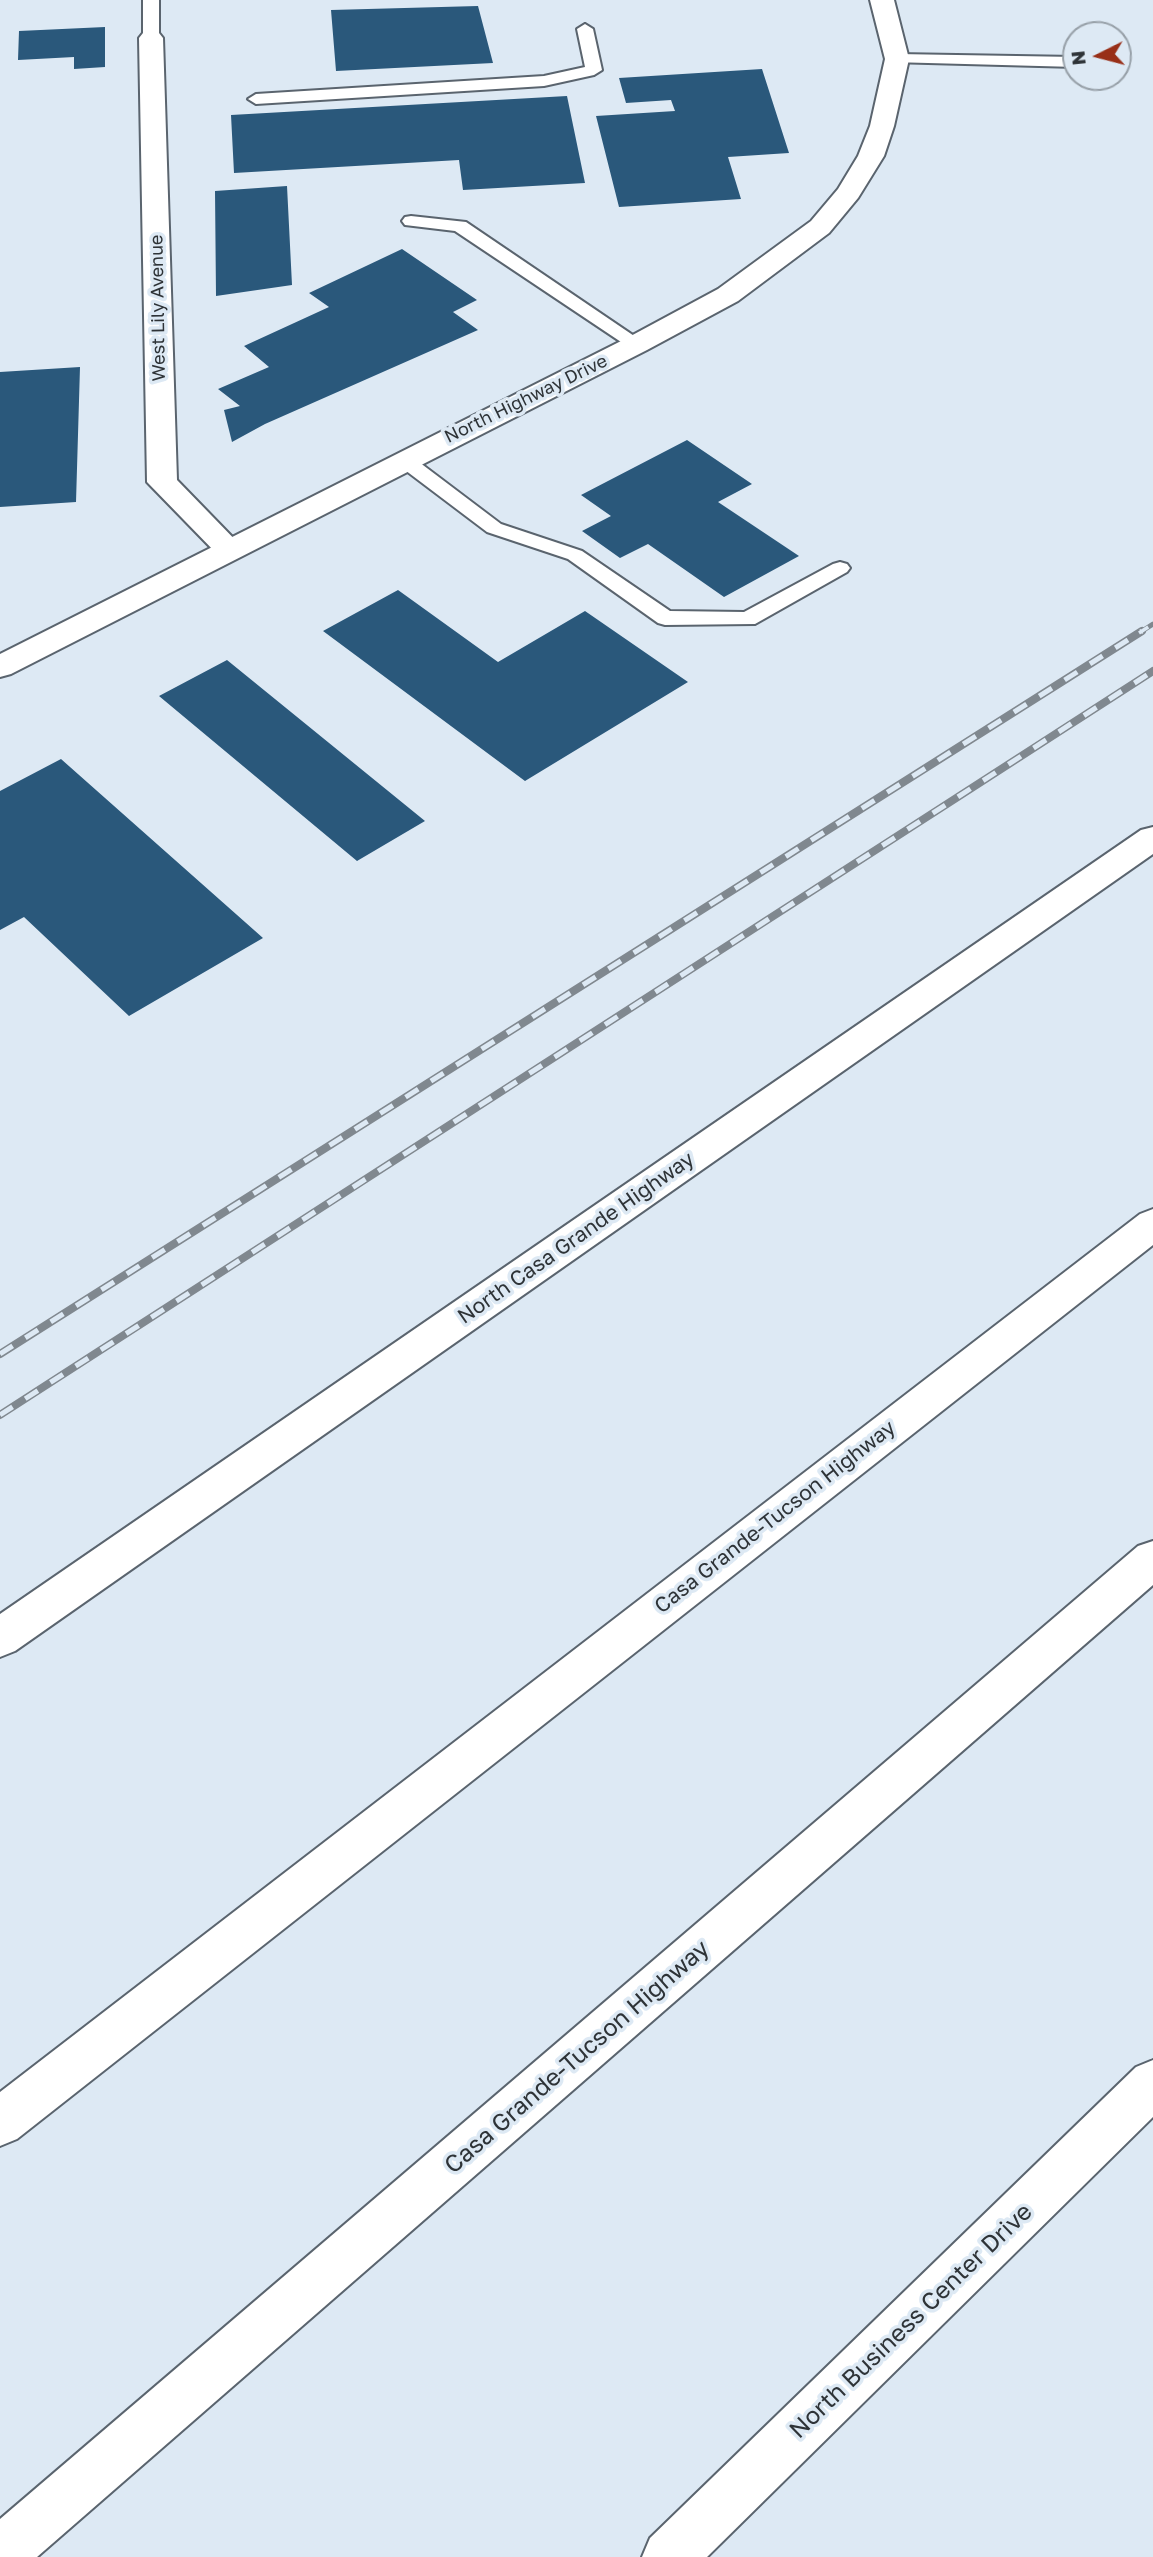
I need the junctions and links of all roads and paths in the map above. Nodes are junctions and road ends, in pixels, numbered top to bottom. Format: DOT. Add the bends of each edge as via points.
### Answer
graph roads {
  1 [pos="151,0"];
  2 [pos="882,0"];
  3 [pos="585,29"];
  4 [pos="151,38"];
  5 [pos="897,59"];
  6 [pos="1062,62"];
  7 [pos="256,99"];
  8 [pos="411,221"];
  9 [pos="637,344"];
  10 [pos="404,460"];
  11 [pos="230,550"];
  12 [pos="840,568"];
  13 [pos="0,667"];
  14 [pos="1153,838"];
  15 [pos="1153,1224"];
  16 [pos="1153,1559"];
  17 [pos="0,1638"];
  18 [pos="1153,2084"];
  19 [pos="0,2122"];
  20 [pos="0,2554"];
  21 [pos="669,2557"];
  1 -- 4 [label="lane"];
  2 -- 5 [label="main road, North Highway Drive"];
  3 -- 7 [label="lane" via="594,70 544,81"];
  4 -- 11 [label="main road, West Lily Avenue" via="162,482"];
  5 -- 6 [label="lane"];
  5 -- 9 [label="main road, North Highway Drive" via="871,156 849,193 820,227 728,295"];
  8 -- 9 [label="lane" via="460,226"];
  9 -- 10 [label="main road, North Highway Drive"];
  10 -- 11 [label="main road, North Highway Drive"];
  10 -- 12 [label="lane" via="494,528 575,555 664,618 748,619"];
  11 -- 13 [label="main road, North Highway Drive"];
  14 -- 17 [label="main road, North Casa Grande Highway"];
  15 -- 19 [label="main road, Casa Grande-Tucson Highway"];
  16 -- 20 [label="main road, Casa Grande-Tucson Highway"];
  18 -- 21 [label="main road, North Business Center Drive"];
}
